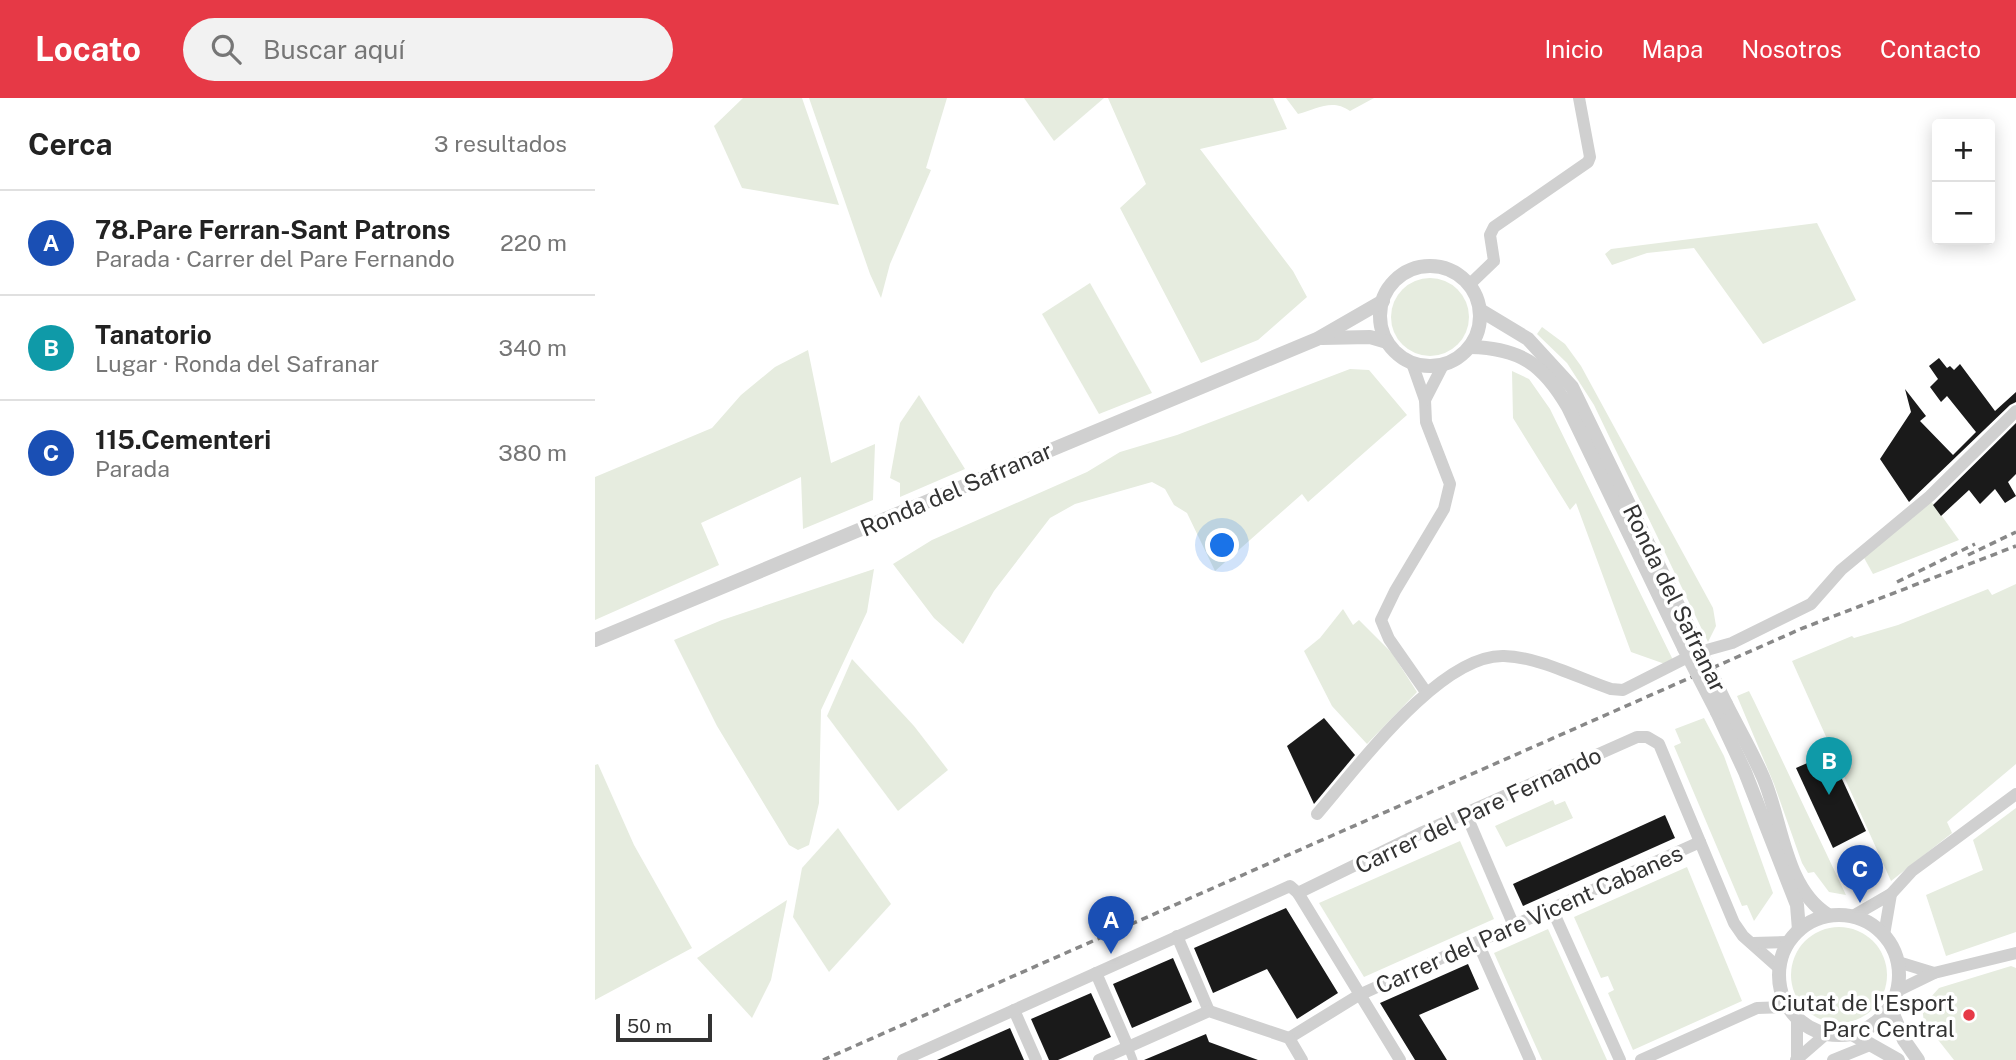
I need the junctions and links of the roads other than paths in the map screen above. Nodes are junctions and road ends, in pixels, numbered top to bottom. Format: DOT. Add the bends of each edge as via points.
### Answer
graph roads {
  1 [pos="1579,98"];
  2 [pos="1469,285"];
  3 [pos="1383,301"];
  4 [pos="1480,310"];
  5 [pos="1317,339"];
  6 [pos="1387,342"];
  7 [pos="1470,347"];
  8 [pos="1412,363"];
  9 [pos="1443,365"];
  10 [pos="1425,400"];
  11 [pos="2016,411"];
  12 [pos="595,640"];
  13 [pos="1690,644"];
  14 [pos="1426,692"];
  15 [pos="1722,708"];
  16 [pos="2016,793"];
  17 [pos="1317,814"];
  18 [pos="1465,814"];
  19 [pos="1700,842"];
  20 [pos="1294,889"];
  21 [pos="1891,894"];
  22 [pos="1552,909"];
  23 [pos="1828,915"];
  24 [pos="1853,916"];
  25 [pos="1514,926"];
  26 [pos="1799,930"];
  27 [pos="1884,935"];
  28 [pos="1177,936"];
  29 [pos="1788,942"];
  30 [pos="1478,943"];
  31 [pos="1753,943"];
  32 [pos="2016,953"];
  33 [pos="1898,962"];
  34 [pos="1779,968"];
  35 [pos="1096,973"];
  36 [pos="1934,973"];
  37 [pos="1897,991"];
  38 [pos="1359,995"];
  39 [pos="1890,1007"];
  40 [pos="1014,1010"];
  41 [pos="1209,1011"];
  42 [pos="1793,1013"];
  43 [pos="1826,1034"];
  44 [pos="1852,1034"];
  45 [pos="1289,1038"];
  46 [pos="1870,1045"];
  47 [pos="1128,1047"];
  48 [pos="1797,1058"];
  49 [pos="902,1060"];
  50 [pos="1037,1060"];
  51 [pos="1099,1060"];
  52 [pos="1133,1060"];
  53 [pos="1302,1060"];
  54 [pos="1400,1060"];
  55 [pos="1530,1060"];
  56 [pos="1620,1060"];
  57 [pos="1641,1060"];
  58 [pos="1833,1060"];
  59 [pos="1898,1060"];
  60 [pos="1918,1060"];
  1 -- 2 [label="street" via="1588,162 1494,227 1490,235 1494,261"];
  2 -- 3 [label="street" via="1449,270 1424,267 1398,278"];
  2 -- 4 [label="street"];
  3 -- 5 [label="street, Ronda del Safranar"];
  3 -- 6 [label="street" via="1380,315"];
  4 -- 7 [label="street"];
  4 -- 13 [label="street, Ronda del Safranar" via="1528,339 1571,387"];
  5 -- 6 [label="street, Ronda del Safranar" via="1370,337"];
  5 -- 12 [label="street, Ronda del Safranar"];
  6 -- 8 [label="street"];
  7 -- 9 [label="street"];
  7 -- 13 [label="street, Ronda del Safranar" via="1508,350 1554,383"];
  8 -- 9 [label="street"];
  8 -- 10 [label="street"];
  9 -- 10 [label="street"];
  10 -- 14 [label="street" via="1426,422 1450,484 1444,509 1381,620 1388,639"];
  11 -- 14 [label="street" via="1930,496 1841,570 1821,596 1732,643 1696,653 1623,690 1501,656 1464,664"];
  13 -- 15 [label="street, Ronda del Safranar, bridge"];
  14 -- 17 [label="street"];
  15 -- 23 [label="street, Ronda del Safranar" via="1762,776 1797,879"];
  15 -- 26 [label="street, Ronda del Safranar" via="1797,905"];
  16 -- 21 [label="street" via="1912,871"];
  18 -- 19 [label="street, Carrer del Pare Fernando" via="1637,737 1647,737 1659,744"];
  18 -- 20 [label="street, Carrer del Pare Fernando"];
  18 -- 25 [label="street"];
  19 -- 22 [label="street, Carrer del Pare Vicent Cabanes"];
  19 -- 31 [label="street" via="1734,923"];
  20 -- 28 [label="street, Carrer del Pare Fernando"];
  20 -- 38 [label="street"];
  21 -- 24 [label="street"];
  21 -- 27 [label="street"];
  22 -- 25 [label="street, Carrer del Pare Vicent Cabanes"];
  22 -- 56 [label="street"];
  23 -- 24 [label="street"];
  23 -- 26 [label="street"];
  24 -- 27 [label="street"];
  25 -- 30 [label="street, Carrer del Pare Vicent Cabanes"];
  26 -- 29 [label="street"];
  27 -- 33 [label="street"];
  28 -- 35 [label="street, Carrer del Pare Fernando"];
  28 -- 41 [label="street"];
  29 -- 31 [label="street"];
  29 -- 34 [label="street"];
  30 -- 38 [label="street, Carrer del Pare Vicent Cabanes"];
  30 -- 55 [label="street"];
  31 -- 34 [label="street"];
  32 -- 36 [label="street"];
  33 -- 36 [label="street"];
  33 -- 37 [label="street"];
  34 -- 42 [label="street" via="1782,995"];
  35 -- 40 [label="street, Carrer del Pare Fernando"];
  35 -- 47 [label="street"];
  36 -- 37 [label="street"];
  37 -- 39 [label="street"];
  38 -- 45 [label="street, Carrer del Pare Vicent Cabanes"];
  38 -- 54 [label="street"];
  39 -- 44 [label="street"];
  39 -- 60 [label="street"];
  40 -- 49 [label="street, Carrer del Pare Fernando"];
  40 -- 50 [label="street"];
  41 -- 45 [label="street"];
  41 -- 47 [label="street"];
  42 -- 43 [label="street"];
  42 -- 48 [label="street"];
  42 -- 57 [label="street" via="1757,1009"];
  43 -- 44 [label="street"];
  43 -- 48 [label="street"];
  44 -- 46 [label="street"];
  45 -- 53 [label="street"];
  46 -- 58 [label="street"];
  46 -- 59 [label="street"];
  47 -- 51 [label="street"];
  47 -- 52 [label="street"];
}
